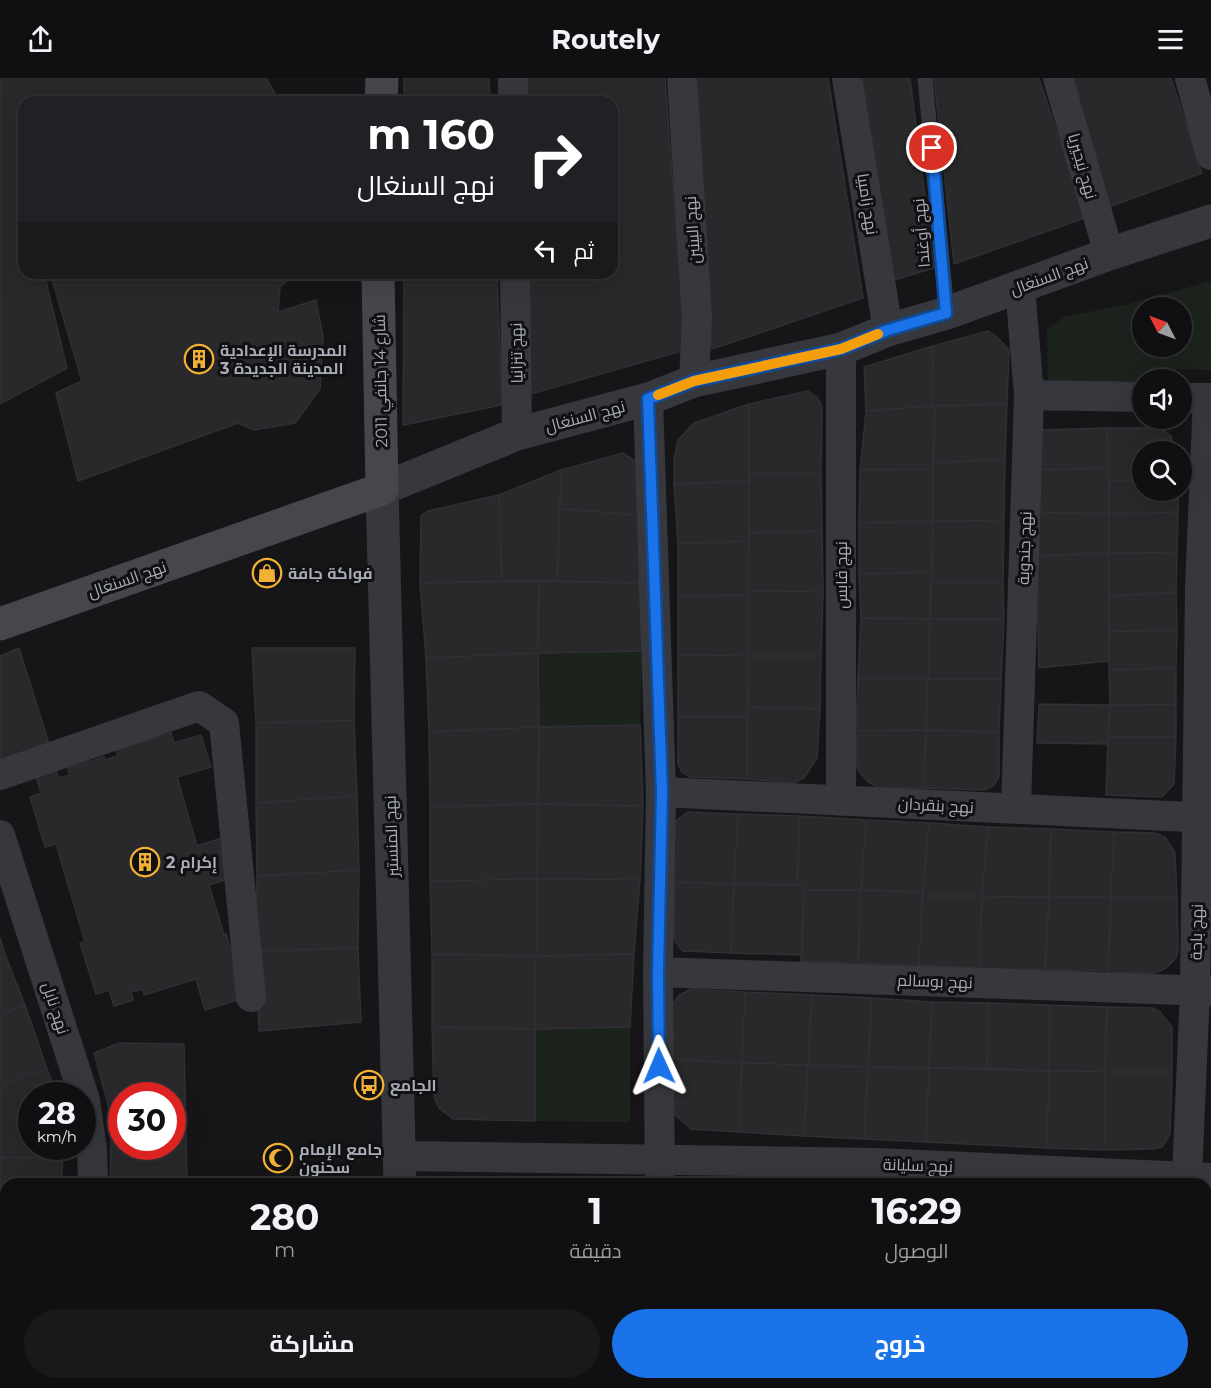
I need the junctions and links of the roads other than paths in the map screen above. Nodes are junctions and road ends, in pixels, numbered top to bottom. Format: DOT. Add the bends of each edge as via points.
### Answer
graph roads {
  1 [pos="382,78"];
  2 [pos="513,78"];
  3 [pos="682,78"];
  4 [pos="847,78"];
  5 [pos="926,78"];
  6 [pos="1058,78"];
  7 [pos="1190,78"];
  8 [pos="381,96"];
  9 [pos="513,96"];
  10 [pos="1211,155"];
  11 [pos="1211,221"];
  12 [pos="1109,254"];
  13 [pos="378,279"];
  14 [pos="515,279"];
  15 [pos="1020,287"];
  16 [pos="946,313"];
  17 [pos="888,330"];
  18 [pos="841,349"];
  19 [pos="694,381"];
  20 [pos="1029,394"];
  21 [pos="1132,397"];
  22 [pos="1200,398"];
  23 [pos="648,399"];
  24 [pos="517,434"];
  25 [pos="382,489"];
  26 [pos="0,624"];
  27 [pos="0,776"];
  28 [pos="662,792"];
  29 [pos="841,801"];
  30 [pos="1016,808"];
  31 [pos="1204,818"];
  32 [pos="0,835"];
  33 [pos="658,972"];
  34 [pos="1203,991"];
  35 [pos="251,997"];
  36 [pos="400,1170"];
  37 [pos="660,1172"];
  38 [pos="876,1173"];
  39 [pos="93,1178"];
  40 [pos="1199,1178"];
  1 -- 8 [label="main road"];
  2 -- 9 [label="street"];
  3 -- 19 [label="street, نهج البينين" via="697,317"];
  4 -- 17 [label="street, نهج زامبيا"];
  5 -- 16 [label="lane, نهج أوغندا"];
  6 -- 12 [label="street, نهج نيجيريا"];
  7 -- 10 [label="street"];
  11 -- 12 [label="street, نهج السنغال"];
  12 -- 15 [label="street, نهج السنغال"];
  13 -- 25 [label="main road, شارع 14 جانفي 2011"];
  14 -- 24 [label="street, نهج تنزانيا"];
  15 -- 16 [label="street, نهج السنغال"];
  15 -- 20 [label="street, نهج جندوبة"];
  16 -- 17 [label="street, نهج السنغال"];
  17 -- 18 [label="street, نهج السنغال"];
  18 -- 19 [label="street, نهج السنغال"];
  18 -- 29 [label="street, نهج قابس"];
  19 -- 23 [label="street, نهج السنغال"];
  20 -- 21 [label="street"];
  20 -- 30 [label="street, نهج جندوبة"];
  22 -- 31 [label="street, نهج باجة"];
  23 -- 24 [label="street, نهج السنغال"];
  23 -- 28 [label="street"];
  24 -- 25 [label="street, نهج السنغال"];
  25 -- 26 [label="main road, نهج السنغال"];
  25 -- 36 [label="street, نهج المنستير"];
  27 -- 35 [label="street" via="200,706 224,723"];
  28 -- 29 [label="street, نهج بنقردان"];
  28 -- 33 [label="street"];
  29 -- 30 [label="street, نهج بنقردان"];
  30 -- 31 [label="street, نهج بنقردان"];
  31 -- 34 [label="street, نهج باجة"];
  32 -- 39 [label="street, نهج نابل" via="86,1100"];
  33 -- 34 [label="street, نهج بوسالم"];
  33 -- 37 [label="street"];
  34 -- 40 [label="street, نهج باجة"];
  36 -- 37 [label="street, نهج سليانة"];
  37 -- 38 [label="street, نهج سليانة"];
  38 -- 40 [label="street, نهج سليانة"];
}
